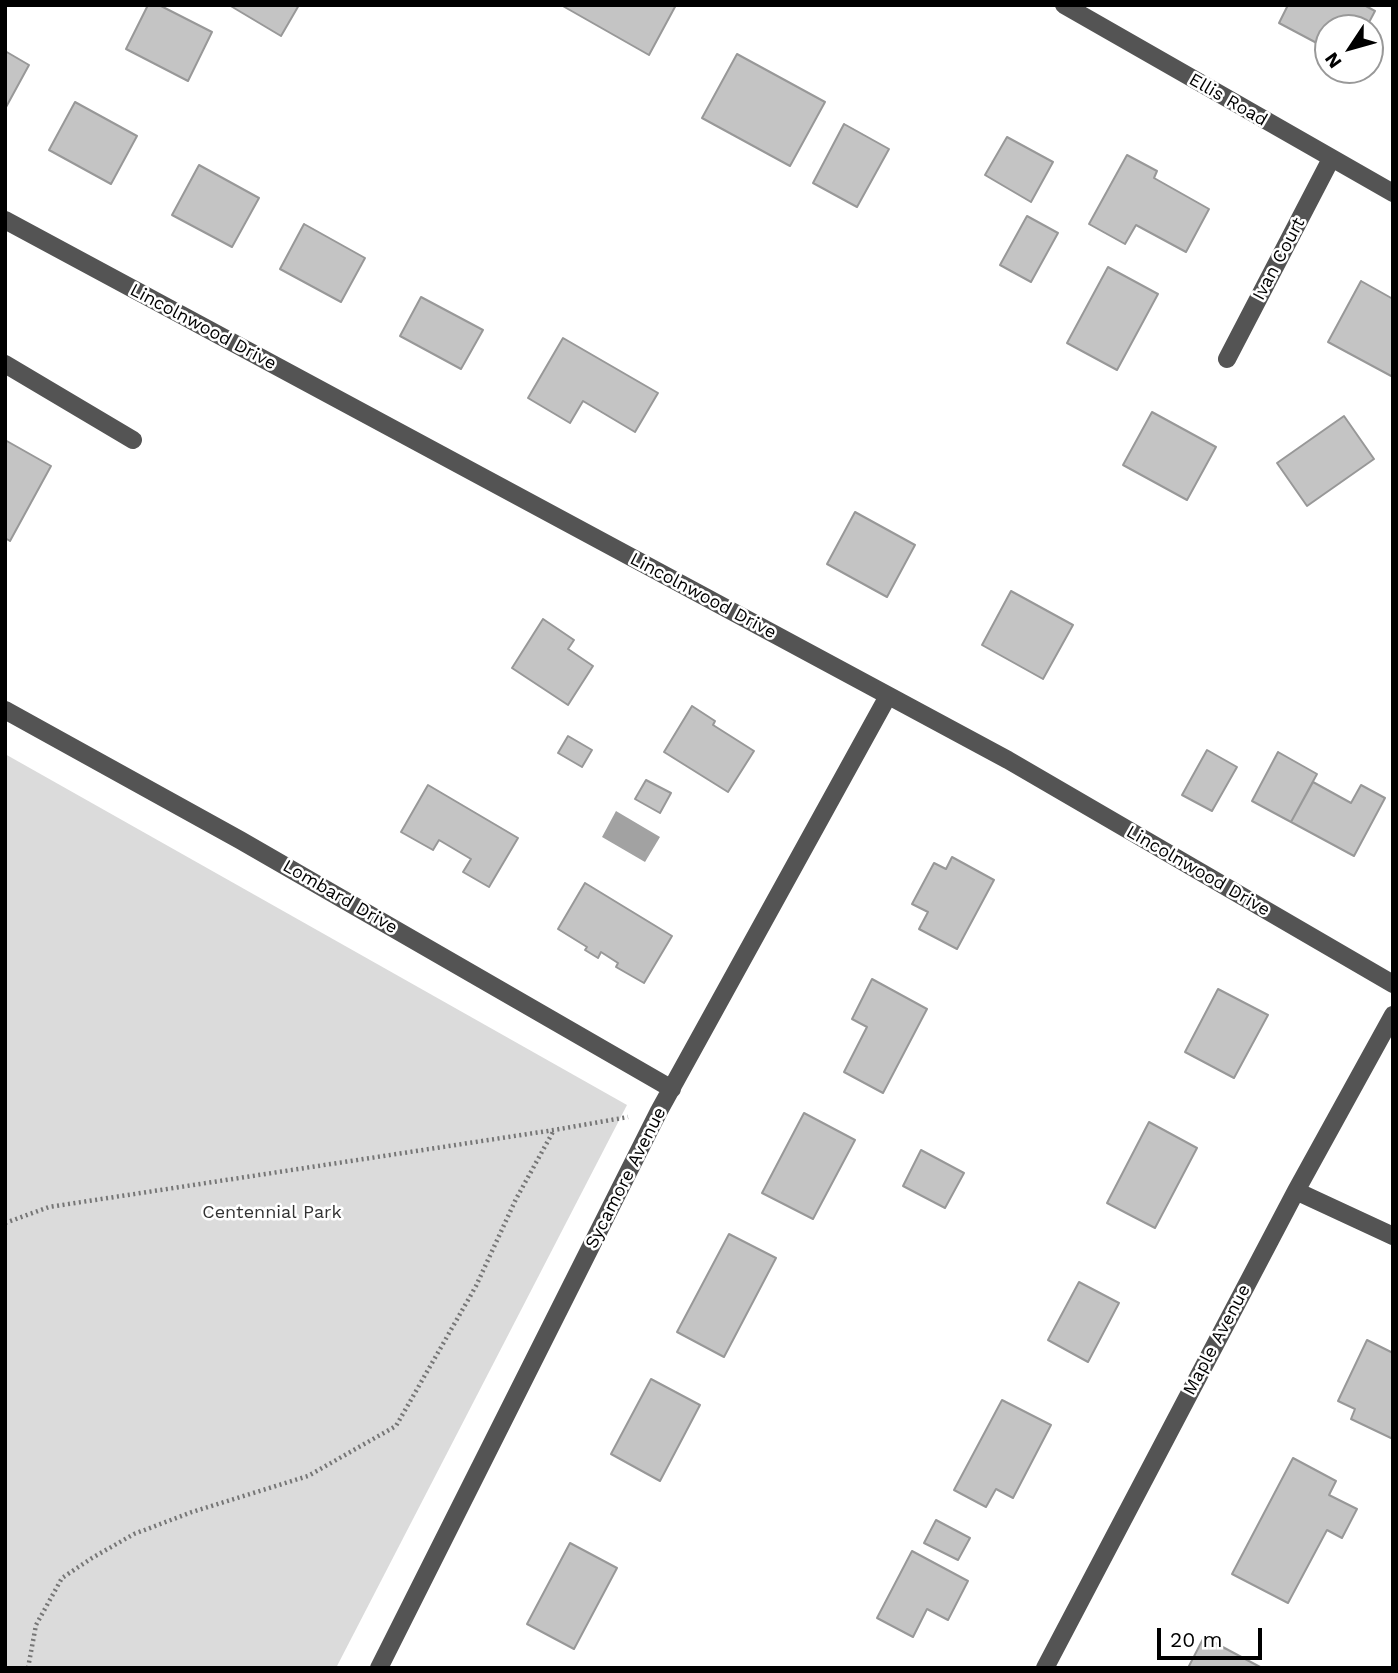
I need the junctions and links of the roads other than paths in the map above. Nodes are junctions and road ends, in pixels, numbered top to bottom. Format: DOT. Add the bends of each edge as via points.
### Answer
graph roads {
  1 [pos="1064,5"];
  2 [pos="1331,159"];
  3 [pos="1393,193"];
  4 [pos="5,220"];
  5 [pos="1227,359"];
  6 [pos="5,364"];
  7 [pos="133,440"];
  8 [pos="888,696"];
  9 [pos="5,710"];
  10 [pos="1393,984"];
  11 [pos="1393,1015"];
  12 [pos="672,1089"];
  13 [pos="1296,1191"];
  14 [pos="1393,1236"];
  15 [pos="379,1668"];
  16 [pos="1045,1668"];
  1 -- 2 [label="street, Ellis Road"];
  2 -- 3 [label="street, Ellis Road"];
  2 -- 5 [label="street, Ivan Court"];
  4 -- 8 [label="street, Lincolnwood Drive"];
  6 -- 7 [label="street"];
  8 -- 10 [label="street, Lincolnwood Drive" via="1008,760"];
  8 -- 12 [label="street, Sycamore Avenue"];
  9 -- 12 [label="street, Lombard Drive" via="240,839"];
  11 -- 13 [label="street, Maple Avenue"];
  12 -- 15 [label="street, Sycamore Avenue"];
  13 -- 14 [label="street"];
  13 -- 16 [label="street, Maple Avenue"];
}
